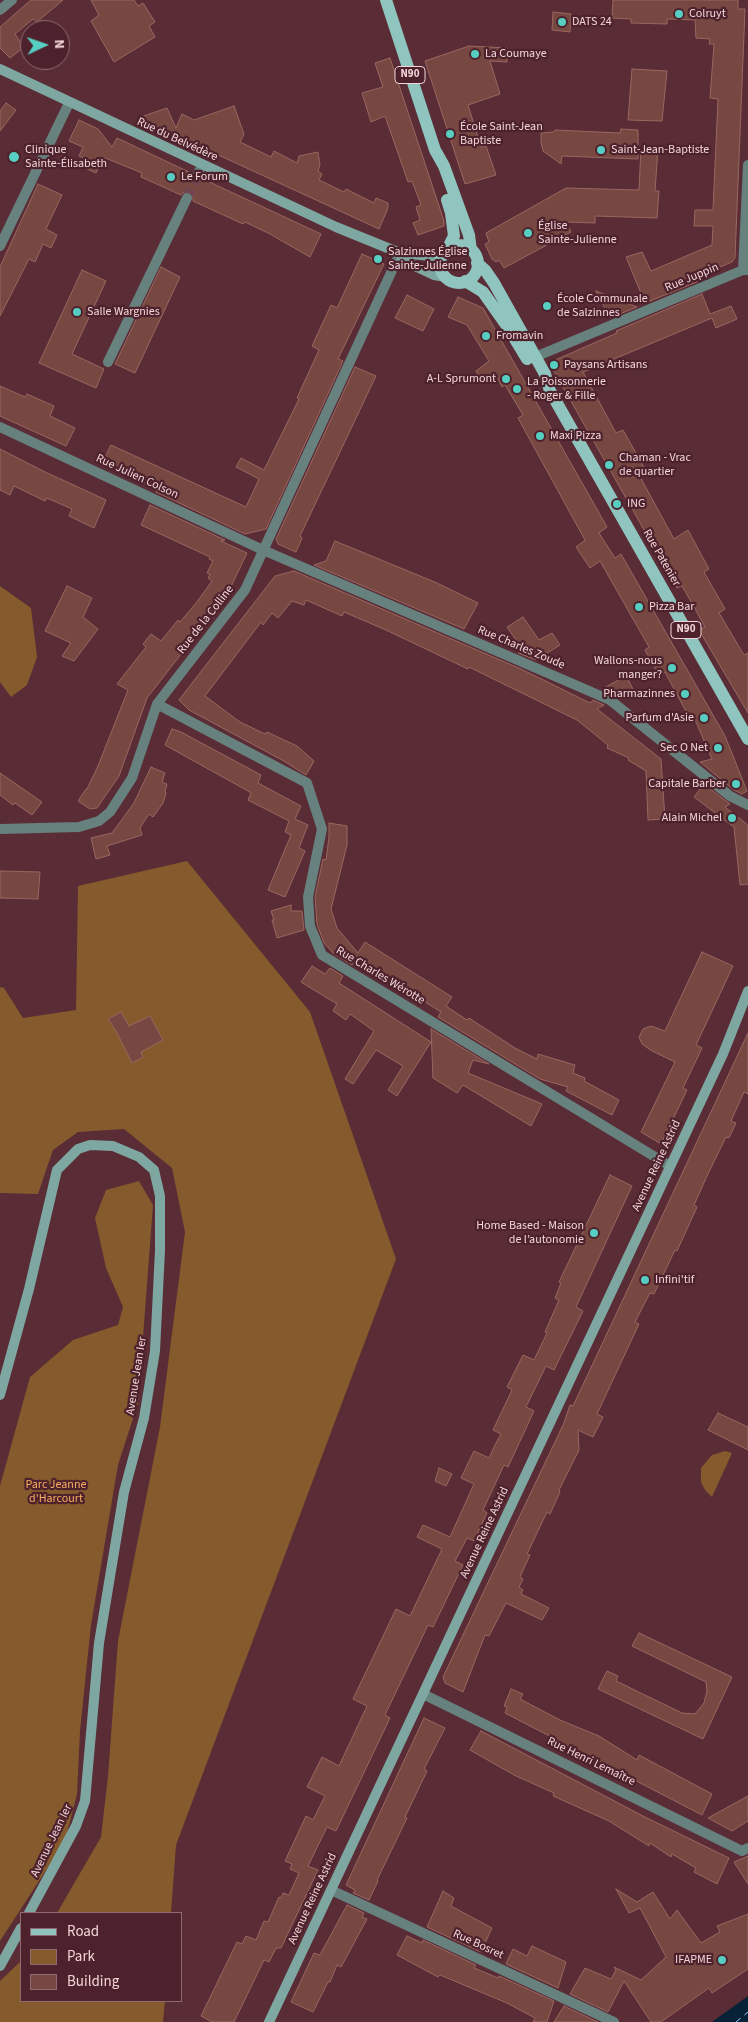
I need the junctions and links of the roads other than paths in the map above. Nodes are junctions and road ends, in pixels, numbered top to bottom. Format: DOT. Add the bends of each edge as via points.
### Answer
graph roads {
  1 [pos="12,0"];
  2 [pos="386,0"];
  3 [pos="0,10"];
  4 [pos="0,69"];
  5 [pos="69,103"];
  6 [pos="435,150"];
  7 [pos="202,165"];
  8 [pos="748,165"];
  9 [pos="197,176"];
  10 [pos="187,198"];
  11 [pos="0,246"];
  12 [pos="471,250"];
  13 [pos="400,253"];
  14 [pos="445,253"];
  15 [pos="477,263"];
  16 [pos="745,270"];
  17 [pos="446,277"];
  18 [pos="465,281"];
  19 [pos="535,357"];
  20 [pos="108,362"];
  21 [pos="550,391"];
  22 [pos="0,428"];
  23 [pos="263,550"];
  24 [pos="157,704"];
  25 [pos="748,739"];
  26 [pos="748,805"];
  27 [pos="0,829"];
  28 [pos="748,991"];
  29 [pos="748,1010"];
  30 [pos="723,1054"];
  31 [pos="670,1166"];
  32 [pos="0,1395"];
  33 [pos="423,1694"];
  34 [pos="748,1848"];
  35 [pos="331,1890"];
  36 [pos="30,1912"];
  37 [pos="20,1930"];
  38 [pos="0,1966"];
  39 [pos="269,2022"];
  40 [pos="614,2022"];
  1 -- 3 [label="street"];
  2 -- 6 [label="main road, N90"];
  4 -- 5 [label="main road, Rue du Belvédère"];
  5 -- 7 [label="main road, Rue du Belvédère"];
  5 -- 11 [label="street"];
  6 -- 12 [label="main road" via="469,235"];
  6 -- 14 [label="main road, N90" via="454,236"];
  7 -- 9 [label="street"];
  7 -- 13 [label="main road, Rue du Belvédère"];
  8 -- 16 [label="street"];
  10 -- 20 [label="street"];
  12 -- 14 [label="main road" via="460,245"];
  12 -- 15 [label="main road, N90"];
  13 -- 14 [label="main road"];
  13 -- 17 [label="main road" via="402,260"];
  13 -- 23 [label="street, Rue de la Colline"];
  14 -- 17 [label="main road, N90" via="441,268"];
  15 -- 18 [label="main road" via="474,274"];
  15 -- 19 [label="main road, Rue Patenier / N90" via="494,283"];
  16 -- 19 [label="street, Rue Juppin"];
  17 -- 18 [label="main road, N90" via="452,281"];
  18 -- 21 [label="main road, Rue Patenier / N90" via="483,292 538,378"];
  19 -- 21 [label="main road, Rue Patenier / N90"];
  21 -- 25 [label="main road, Rue Patenier / N90"];
  22 -- 23 [label="street, Rue Julien Colson"];
  23 -- 24 [label="street, Rue de la Colline" via="245,590"];
  23 -- 26 [label="street, Rue Charles Zoude" via="610,700 730,796"];
  24 -- 27 [label="street, Rue de la Colline" via="132,778 110,812 99,821 58,829"];
  24 -- 31 [label="street, Rue Charles Wérotte" via="306,783 322,829 308,897 310,926 322,956"];
  28 -- 30 [label="main road, Avenue Reine Astrid"];
  29 -- 30 [label="main road, Avenue Reine Astrid"];
  30 -- 31 [label="main road, Avenue Reine Astrid"];
  31 -- 33 [label="main road, Avenue Reine Astrid"];
  32 -- 36 [label="main road, Avenue Jean Ier" via="58,1170 78,1149 90,1145 113,1146 139,1157 154,1170 160,1196 156,1351 144,1418 124,1492 99,1643 85,1801 76,1826"];
  33 -- 34 [label="street, Rue Henri Lemaître" via="742,1851"];
  33 -- 35 [label="main road, Avenue Reine Astrid"];
  35 -- 39 [label="main road, Avenue Reine Astrid"];
  35 -- 40 [label="street, Rue Bosret"];
  37 -- 38 [label="main road"];
}
